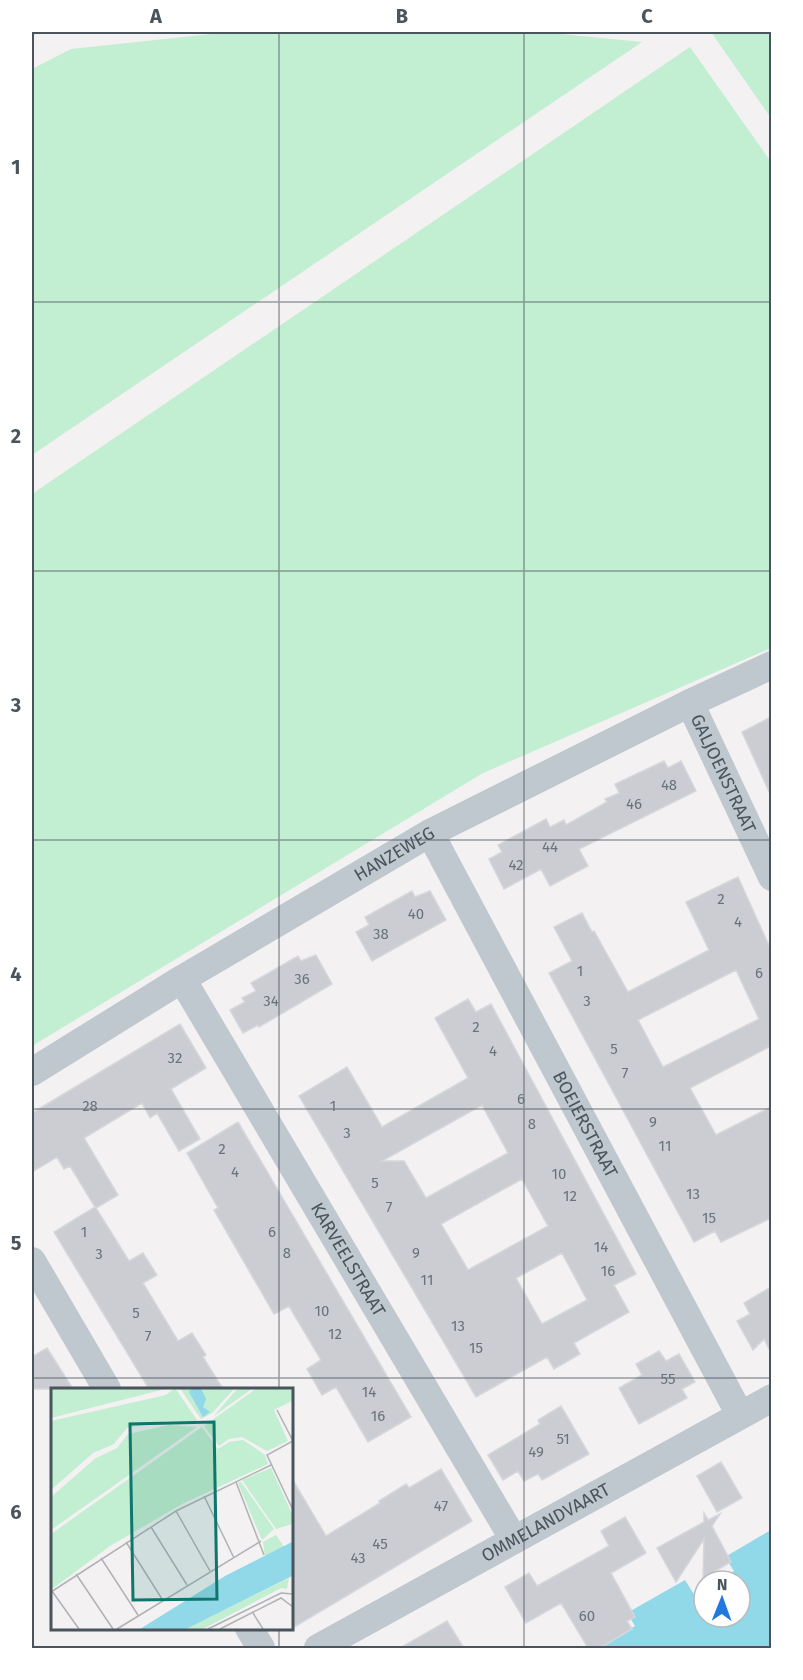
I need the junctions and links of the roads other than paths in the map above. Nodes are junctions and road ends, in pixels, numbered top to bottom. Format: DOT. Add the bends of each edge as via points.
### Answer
graph roads {
  1 [pos="771,665"];
  2 [pos="690,703"];
  3 [pos="430,833"];
  4 [pos="771,877"];
  5 [pos="182,979"];
  6 [pos="32,1072"];
  7 [pos="32,1261"];
  8 [pos="106,1388"];
  9 [pos="771,1398"];
  10 [pos="740,1415"];
  11 [pos="514,1540"];
  12 [pos="250,1629"];
  13 [pos="261,1648"];
  14 [pos="318,1648"];
  1 -- 2 [label="street, HANZEWEG"];
  2 -- 3 [label="street, HANZEWEG"];
  2 -- 4 [label="street, GALJOENSTRAAT"];
  3 -- 5 [label="street, HANZEWEG"];
  3 -- 10 [label="street, BOEIERSTRAAT"];
  5 -- 6 [label="street, HANZEWEG"];
  5 -- 11 [label="street, KARVEELSTRAAT"];
  7 -- 8 [label="street"];
  9 -- 10 [label="street, OMMELANDVAART"];
  10 -- 11 [label="street, OMMELANDVAART"];
  11 -- 14 [label="street, OMMELANDVAART"];
  12 -- 13 [label="street"];
}
